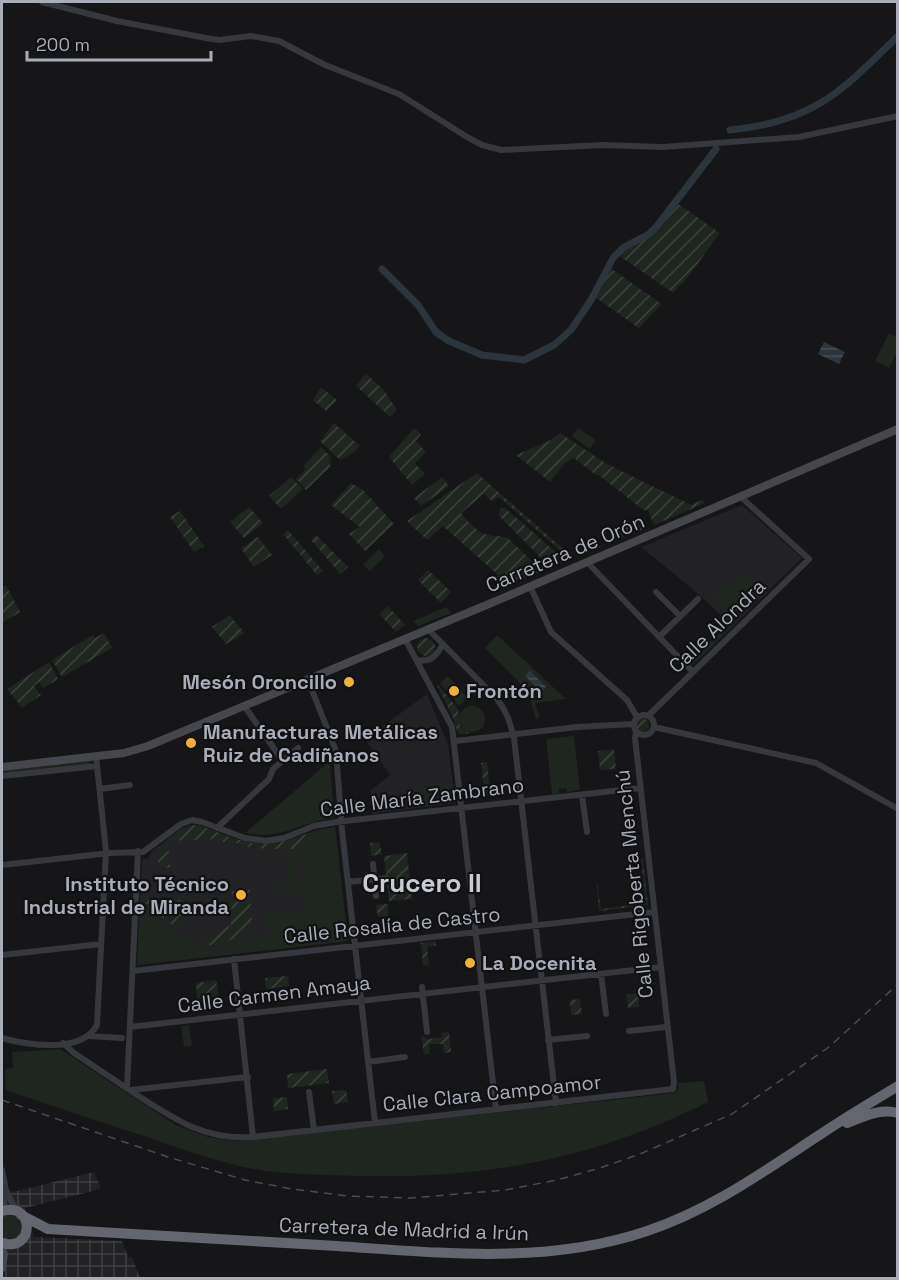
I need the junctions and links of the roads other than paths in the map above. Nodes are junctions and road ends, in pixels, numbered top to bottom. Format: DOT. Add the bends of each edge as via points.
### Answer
graph roads {
  1 [pos="42,2"];
  2 [pos="897,116"];
  3 [pos="897,429"];
  4 [pos="741,497"];
  5 [pos="587,562"];
  6 [pos="530,586"];
  7 [pos="657,592"];
  8 [pos="699,599"];
  9 [pos="680,616"];
  10 [pos="428,629"];
  11 [pos="661,634"];
  12 [pos="405,639"];
  13 [pos="443,644"];
  14 [pos="417,660"];
  15 [pos="693,672"];
  16 [pos="308,680"];
  17 [pos="245,706"];
  18 [pos="648,716"];
  19 [pos="635,720"];
  20 [pos="654,727"];
  21 [pos="513,734"];
  22 [pos="635,735"];
  23 [pos="454,741"];
  24 [pos="297,748"];
  25 [pos="282,760"];
  26 [pos="97,761"];
  27 [pos="2,767"];
  28 [pos="2,776"];
  29 [pos="130,785"];
  30 [pos="640,788"];
  31 [pos="99,789"];
  32 [pos="582,795"];
  33 [pos="521,802"];
  34 [pos="462,808"];
  35 [pos="897,809"];
  36 [pos="341,822"];
  37 [pos="217,828"];
  38 [pos="587,832"];
  39 [pos="138,851"];
  40 [pos="106,854"];
  41 [pos="373,864"];
  42 [pos="2,865"];
  43 [pos="387,878"];
  44 [pos="374,880"];
  45 [pos="348,882"];
  46 [pos="376,896"];
  47 [pos="654,912"];
  48 [pos="535,925"];
  49 [pos="476,932"];
  50 [pos="101,944"];
  51 [pos="355,945"];
  52 [pos="2,955"];
  53 [pos="234,959"];
  54 [pos="661,967"];
  55 [pos="133,971"];
  56 [pos="601,974"];
  57 [pos="542,980"];
  58 [pos="482,987"];
  59 [pos="422,990"];
  60 [pos="361,1001"];
  61 [pos="606,1014"];
  62 [pos="240,1015"];
  63 [pos="667,1027"];
  64 [pos="130,1028"];
  65 [pos="628,1031"];
  66 [pos="427,1032"];
  67 [pos="90,1035"];
  68 [pos="587,1036"];
  69 [pos="2,1038"];
  70 [pos="122,1038"];
  71 [pos="549,1040"];
  72 [pos="63,1043"];
  73 [pos="405,1057"];
  74 [pos="368,1062"];
  75 [pos="248,1077"];
  76 [pos="897,1086"];
  77 [pos="128,1089"];
  78 [pos="674,1089"];
  79 [pos="309,1092"];
  80 [pos="556,1103"];
  81 [pos="496,1109"];
  82 [pos="897,1113"];
  83 [pos="375,1123"];
  84 [pos="314,1130"];
  85 [pos="825,1132"];
  86 [pos="254,1137"];
  87 [pos="2,1170"];
  88 [pos="6,1191"];
  89 [pos="2,1209"];
  90 [pos="20,1213"];
  91 [pos="48,1229"];
  92 [pos="18,1242"];
  93 [pos="2,1249"];
  94 [pos="2,1268"];
  1 -- 2 [label="street" via="206,38 271,39 399,94 467,137 501,150 602,145 663,147 792,137"];
  3 -- 4 [label="street, Carretera de Orón"];
  4 -- 5 [label="street, Carretera de Orón"];
  4 -- 15 [label="street, Calle Alondra" via="809,559"];
  5 -- 6 [label="street, Carretera de Orón"];
  5 -- 11 [label="street"];
  6 -- 10 [label="street, Carretera de Orón"];
  6 -- 19 [label="street" via="550,632 627,700"];
  7 -- 9 [label="street"];
  8 -- 9 [label="street"];
  9 -- 11 [label="street"];
  10 -- 12 [label="street, Carretera de Orón"];
  10 -- 13 [label="street"];
  11 -- 15 [label="street"];
  12 -- 14 [label="street"];
  12 -- 16 [label="street, Carretera de Orón"];
  13 -- 14 [label="street" via="434,657"];
  13 -- 21 [label="street" via="504,707"];
  14 -- 23 [label="street" via="450,720"];
  15 -- 18 [label="street, Calle Alondra"];
  16 -- 17 [label="street, Carretera de Orón"];
  16 -- 36 [label="street" via="336,751"];
  17 -- 25 [label="street"];
  17 -- 26 [label="street, Carretera de Orón" via="148,746"];
  18 -- 19 [label="street"];
  18 -- 20 [label="street"];
  19 -- 21 [label="street"];
  19 -- 22 [label="street"];
  20 -- 22 [label="street" via="648,735"];
  20 -- 35 [label="street" via="816,764"];
  21 -- 23 [label="street"];
  21 -- 33 [label="street"];
  22 -- 30 [label="street, Calle Rigoberta Menchú"];
  23 -- 34 [label="street"];
  24 -- 25 [label="street"];
  25 -- 37 [label="street" via="268,779"];
  26 -- 27 [label="street, Carretera de Orón"];
  26 -- 28 [label="street"];
  26 -- 31 [label="street"];
  29 -- 31 [label="street"];
  30 -- 32 [label="street, Calle María Zambrano"];
  30 -- 47 [label="street, Calle Rigoberta Menchú"];
  31 -- 40 [label="street"];
  32 -- 33 [label="street, Calle María Zambrano"];
  32 -- 38 [label="street"];
  33 -- 34 [label="street, Calle María Zambrano"];
  33 -- 48 [label="street"];
  34 -- 36 [label="street, Calle María Zambrano"];
  34 -- 49 [label="street"];
  36 -- 37 [label="street, Calle María Zambrano" via="266,841"];
  36 -- 45 [label="street"];
  37 -- 39 [label="street, Calle María Zambrano" via="187,821 147,850"];
  39 -- 40 [label="street"];
  39 -- 55 [label="street"];
  40 -- 42 [label="street"];
  40 -- 50 [label="street"];
  41 -- 44 [label="street"];
  43 -- 44 [label="street"];
  44 -- 45 [label="street"];
  44 -- 46 [label="street"];
  45 -- 51 [label="street"];
  47 -- 48 [label="street, Calle Rosalía de Castro"];
  47 -- 54 [label="street, Calle Rigoberta Menchú"];
  48 -- 49 [label="street, Calle Rosalía de Castro"];
  48 -- 57 [label="street"];
  49 -- 51 [label="street, Calle Rosalía de Castro"];
  49 -- 58 [label="street"];
  50 -- 52 [label="street"];
  50 -- 67 [label="street" via="97,1025"];
  51 -- 53 [label="street, Calle Rosalía de Castro"];
  51 -- 60 [label="street"];
  53 -- 55 [label="street, Calle Rosalía de Castro"];
  53 -- 62 [label="street"];
  54 -- 56 [label="street, Calle Carmen Amaya"];
  54 -- 63 [label="street, Calle Rigoberta Menchú"];
  55 -- 64 [label="street"];
  56 -- 57 [label="street, Calle Carmen Amaya"];
  56 -- 61 [label="street"];
  57 -- 58 [label="street, Calle Carmen Amaya"];
  57 -- 71 [label="street"];
  58 -- 59 [label="street, Calle Carmen Amaya"];
  58 -- 81 [label="street"];
  59 -- 60 [label="street, Calle Carmen Amaya"];
  59 -- 66 [label="street"];
  60 -- 62 [label="street, Calle Carmen Amaya"];
  60 -- 74 [label="street"];
  62 -- 64 [label="street, Calle Carmen Amaya"];
  62 -- 75 [label="street"];
  63 -- 65 [label="street"];
  63 -- 78 [label="street, Calle Rigoberta Menchú"];
  64 -- 77 [label="street"];
  67 -- 70 [label="street"];
  67 -- 72 [label="street"];
  68 -- 71 [label="street"];
  69 -- 72 [label="street" via="36,1045"];
  71 -- 80 [label="street"];
  72 -- 77 [label="street, Calle Clara Campoamor"];
  73 -- 74 [label="street"];
  74 -- 83 [label="street"];
  75 -- 77 [label="street"];
  75 -- 86 [label="street"];
  76 -- 85 [label="highway, Carretera de Madrid a Irún"];
  77 -- 86 [label="street, Calle Clara Campoamor" via="195,1129 224,1136"];
  78 -- 80 [label="street, Calle Clara Campoamor"];
  79 -- 84 [label="street"];
  80 -- 81 [label="street, Calle Clara Campoamor"];
  81 -- 83 [label="street, Calle Clara Campoamor"];
  82 -- 85 [label="highway" via="877,1112"];
  83 -- 84 [label="street, Calle Clara Campoamor"];
  84 -- 86 [label="street, Calle Clara Campoamor"];
  85 -- 91 [label="highway, Carretera de Madrid a Irún" via="738,1188 687,1215 621,1239 566,1250 494,1254"];
  87 -- 88 [label="street"];
  88 -- 89 [label="street"];
  88 -- 90 [label="street"];
  89 -- 90 [label="highway"];
  90 -- 91 [label="highway, Carretera de Madrid a Irún"];
  90 -- 92 [label="highway" via="27,1230"];
  91 -- 92 [label="highway, Carretera de Madrid a Irún"];
  92 -- 93 [label="highway"];
  93 -- 94 [label="street"];
}
